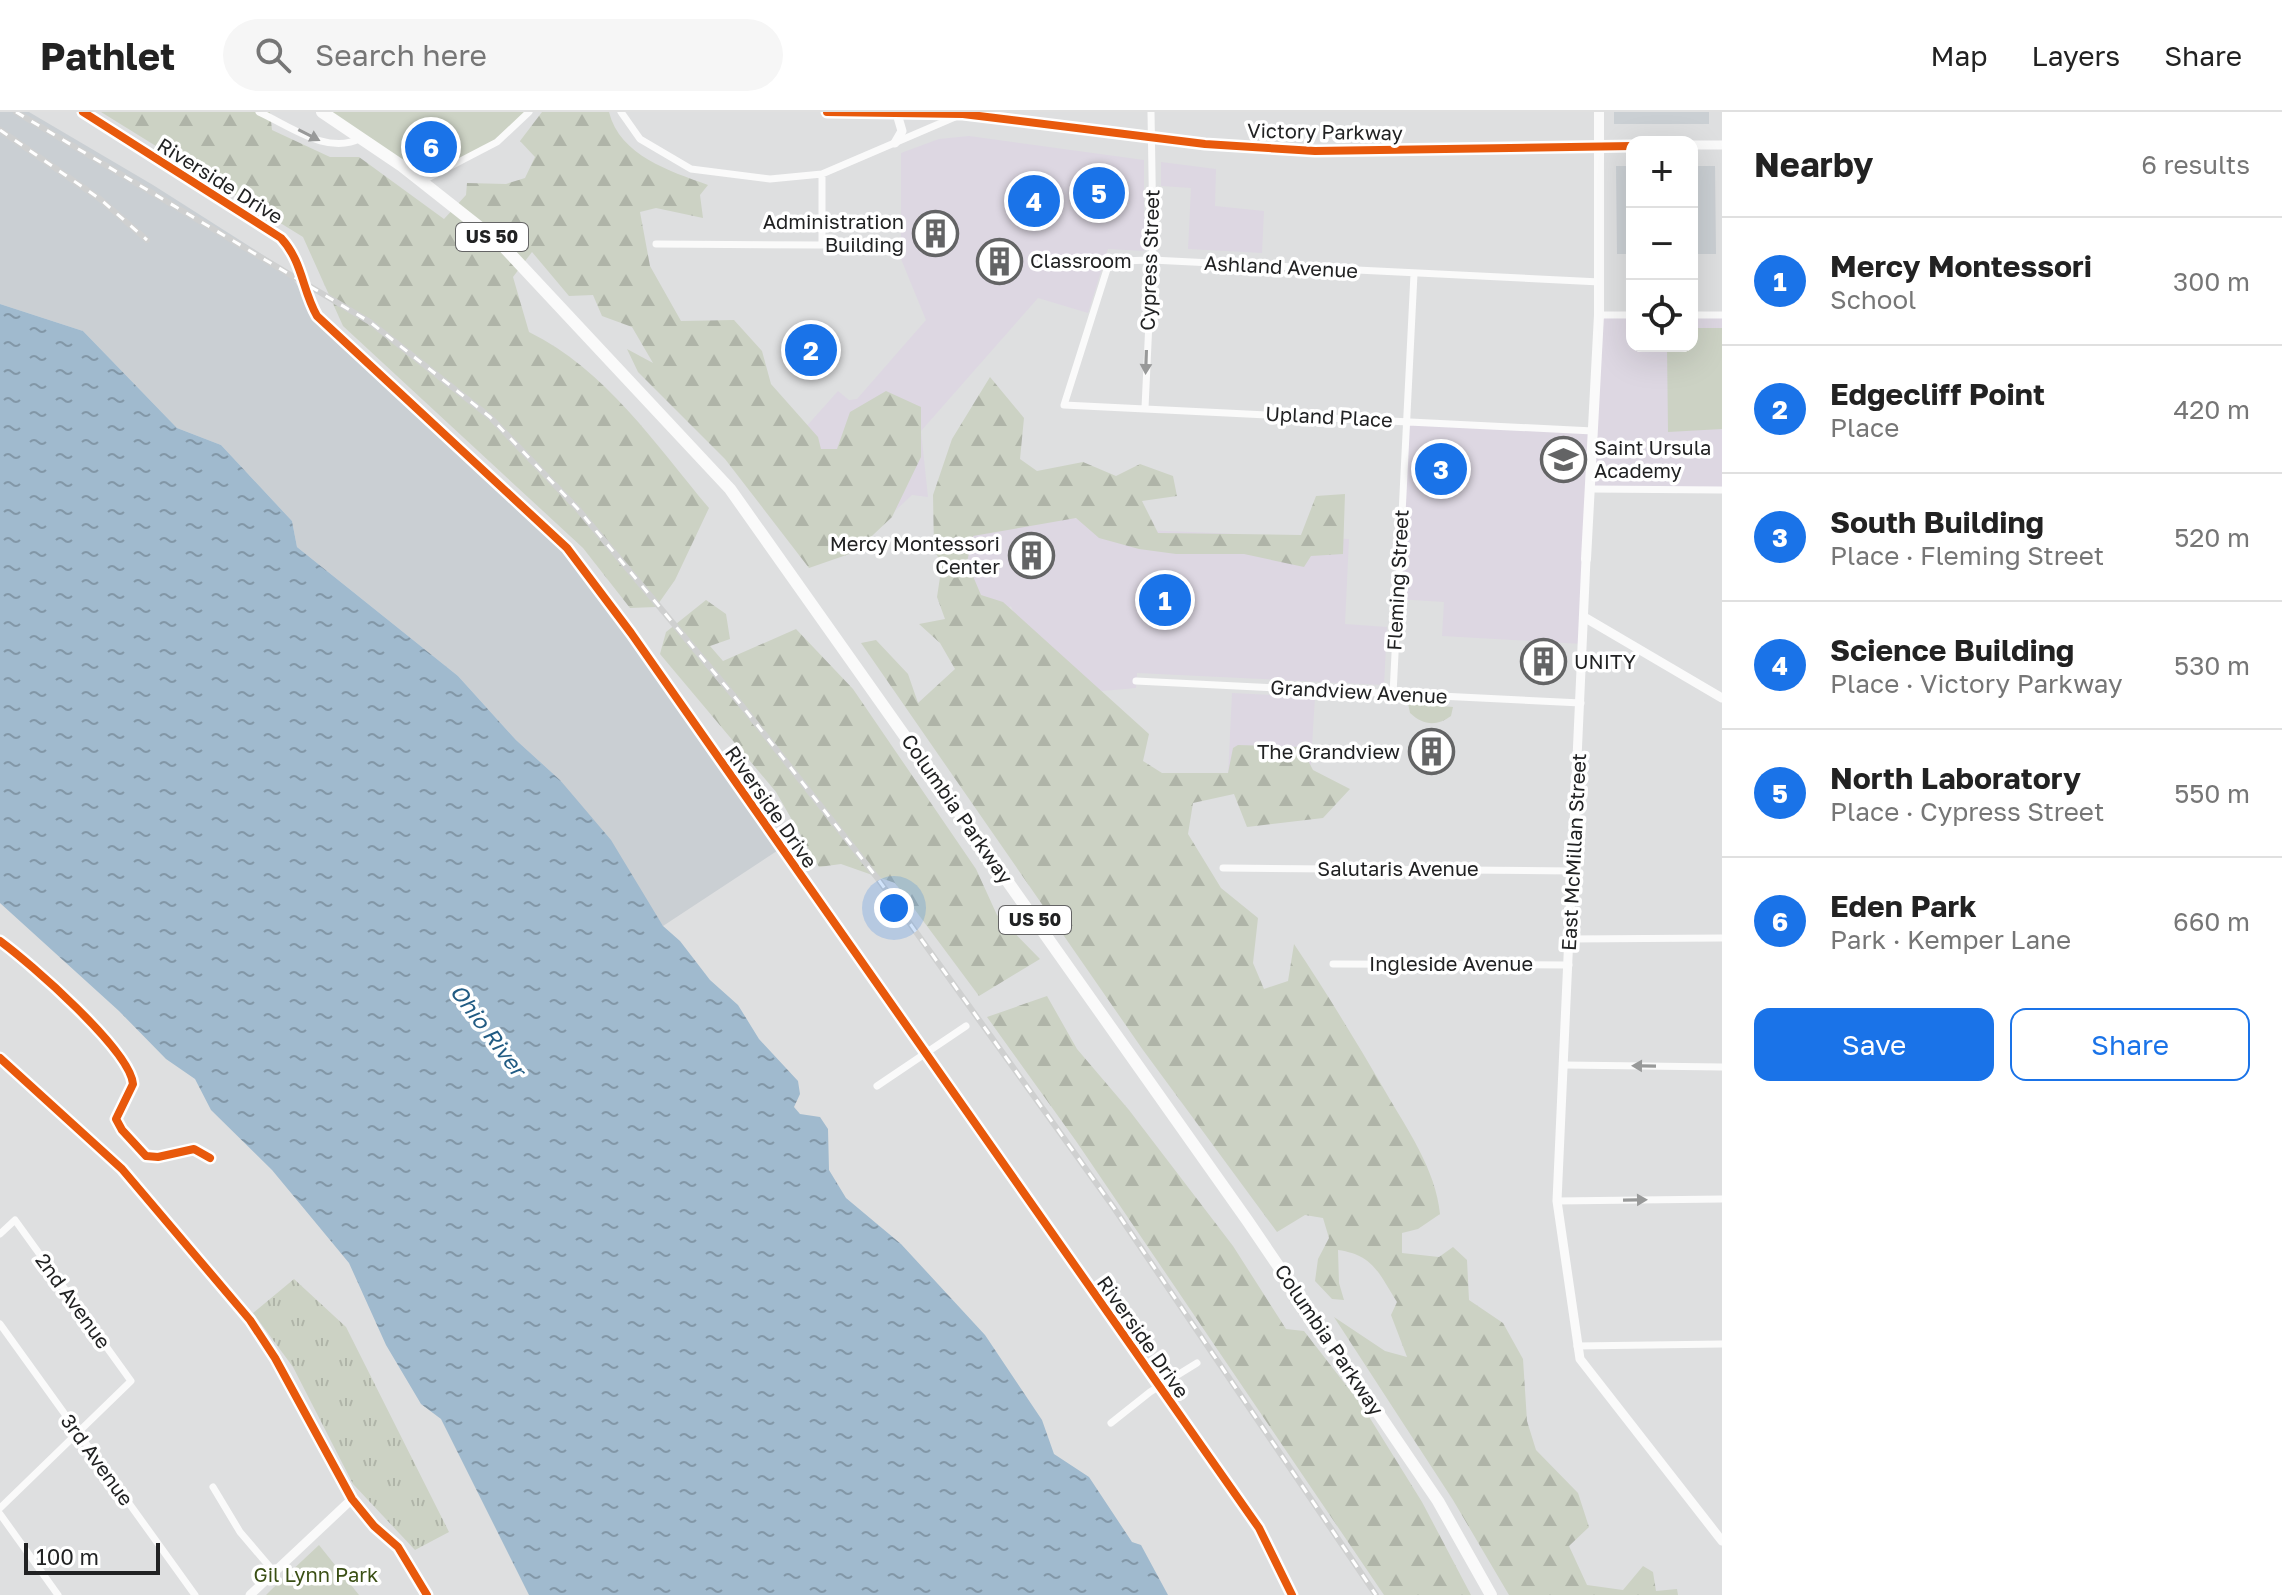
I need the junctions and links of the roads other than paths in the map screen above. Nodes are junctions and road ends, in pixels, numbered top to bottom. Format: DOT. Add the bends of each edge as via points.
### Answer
graph roads {
  1 [pos="83,112"];
  2 [pos="259,112"];
  3 [pos="322,112"];
  4 [pos="529,112"];
  5 [pos="621,112"];
  6 [pos="827,112"];
  7 [pos="1151,112"];
  8 [pos="1599,112"];
  9 [pos="965,113"];
  10 [pos="897,114"];
  11 [pos="1151,137"];
  12 [pos="361,138"];
  13 [pos="895,143"];
  14 [pos="1698,145"];
  15 [pos="1722,145"];
  16 [pos="1626,146"];
  17 [pos="1599,147"];
  18 [pos="822,174"];
  19 [pos="422,181"];
  20 [pos="656,244"];
  21 [pos="1152,260"];
  22 [pos="1414,274"];
  23 [pos="1600,282"];
  24 [pos="1599,315"];
  25 [pos="1626,315"];
  26 [pos="1698,315"];
  27 [pos="1722,315"];
  28 [pos="1064,405"];
  29 [pos="1145,408"];
  30 [pos="1406,421"];
  31 [pos="1593,431"];
  32 [pos="1590,489"];
  33 [pos="1722,490"];
  34 [pos="1586,559"];
  35 [pos="1584,617"];
  36 [pos="1136,681"];
  37 [pos="1393,694"];
  38 [pos="1722,698"];
  39 [pos="1581,703"];
  40 [pos="1223,868"];
  41 [pos="1573,871"];
  42 [pos="1722,938"];
  43 [pos="1570,939"];
  44 [pos="1333,964"];
  45 [pos="1569,965"];
  46 [pos="966,1026"];
  47 [pos="924,1054"];
  48 [pos="0,1058"];
  49 [pos="1565,1065"];
  50 [pos="1722,1067"];
  51 [pos="877,1086"];
  52 [pos="1722,1199"];
  53 [pos="1557,1201"];
  54 [pos="0,1234"];
  55 [pos="0,1324"];
  56 [pos="1722,1344"];
  57 [pos="1577,1346"];
  58 [pos="1197,1363"];
  59 [pos="1160,1389"];
  60 [pos="1111,1423"];
  61 [pos="78,1432"];
  62 [pos="213,1487"];
  63 [pos="352,1499"];
  64 [pos="0,1508"];
  65 [pos="0,1514"];
  66 [pos="1722,1541"];
  67 [pos="275,1573"];
  68 [pos="58,1595"];
  69 [pos="195,1595"];
  70 [pos="250,1595"];
  71 [pos="427,1595"];
  72 [pos="1292,1595"];
  73 [pos="1491,1595"];
  1 -- 47 [label="main road, Riverside Drive" via="281,238 301,268 317,316 567,548"];
  2 -- 12 [label="street, one-way" via="328,145"];
  3 -- 12 [label="highway, Columbia Parkway / US 50"];
  4 -- 19 [label="street" via="497,142"];
  5 -- 18 [label="street" via="640,139 691,169 757,179"];
  6 -- 10 [label="street, Victory Parkway"];
  7 -- 11 [label="street, Cypress Street"];
  8 -- 17 [label="main road, East McMillan Street"];
  9 -- 10 [label="street, Victory Parkway"];
  9 -- 11 [label="street, Victory Parkway"];
  9 -- 13 [label="street"];
  10 -- 13 [label="street" via="902,131"];
  11 -- 17 [label="street, Victory Parkway" via="1315,151"];
  11 -- 21 [label="street, Cypress Street"];
  12 -- 19 [label="highway, Columbia Parkway / US 50"];
  13 -- 18 [label="street"];
  14 -- 15 [label="street"];
  16 -- 17 [label="street, Victory Parkway"];
  17 -- 23 [label="main road, East McMillan Street"];
  18 -- 20 [label="street" via="822,245"];
  19 -- 73 [label="highway, Columbia Parkway / US 50" via="502,245 730,489 759,527 1247,1220 1438,1501"];
  21 -- 22 [label="street, Ashland Avenue"];
  21 -- 28 [label="street, Ashland Avenue" via="1108,266"];
  21 -- 29 [label="street, Cypress Street, one-way"];
  22 -- 23 [label="street, Ashland Avenue"];
  22 -- 30 [label="street, Fleming Street"];
  23 -- 24 [label="main road, East McMillan Street"];
  24 -- 25 [label="street"];
  24 -- 31 [label="main road, East McMillan Street"];
  26 -- 27 [label="street"];
  28 -- 29 [label="street, Upland Place"];
  29 -- 30 [label="street, Upland Place"];
  30 -- 31 [label="street, Upland Place"];
  30 -- 37 [label="street, Fleming Street"];
  31 -- 32 [label="main road, East McMillan Street"];
  32 -- 33 [label="street"];
  32 -- 34 [label="main road, East McMillan Street"];
  34 -- 35 [label="street, East McMillan Street"];
  35 -- 38 [label="street"];
  35 -- 39 [label="street, East McMillan Street"];
  36 -- 37 [label="street, Grandview Avenue"];
  37 -- 39 [label="street, Grandview Avenue"];
  39 -- 41 [label="street, East McMillan Street"];
  40 -- 41 [label="street, Salutaris Avenue"];
  41 -- 43 [label="street, East McMillan Street"];
  42 -- 43 [label="street"];
  43 -- 45 [label="street, East McMillan Street"];
  44 -- 45 [label="street, Ingleside Avenue"];
  45 -- 49 [label="street, East McMillan Street"];
  46 -- 47 [label="street"];
  47 -- 51 [label="street"];
  47 -- 59 [label="main road, Riverside Drive"];
  48 -- 63 [label="street" via="122,1169 250,1320"];
  50 -- 49 [label="street, one-way"];
  49 -- 53 [label="street, East McMillan Street"];
  53 -- 52 [label="street, one-way"];
  53 -- 57 [label="street, East McMillan Street"];
  54 -- 61 [label="street, 2nd Avenue" via="15,1220 131,1381"];
  55 -- 61 [label="street, 3rd Avenue"];
  56 -- 57 [label="street"];
  57 -- 66 [label="street, East McMillan Street" via="1588,1371"];
  58 -- 59 [label="street"];
  59 -- 60 [label="street"];
  59 -- 72 [label="main road, Riverside Drive" via="1259,1528"];
  61 -- 64 [label="street"];
  61 -- 69 [label="street, 3rd Avenue"];
  62 -- 67 [label="street" via="240,1532"];
  63 -- 67 [label="street"];
  63 -- 71 [label="street" via="398,1547"];
  65 -- 68 [label="street"];
  67 -- 70 [label="street"];
}
